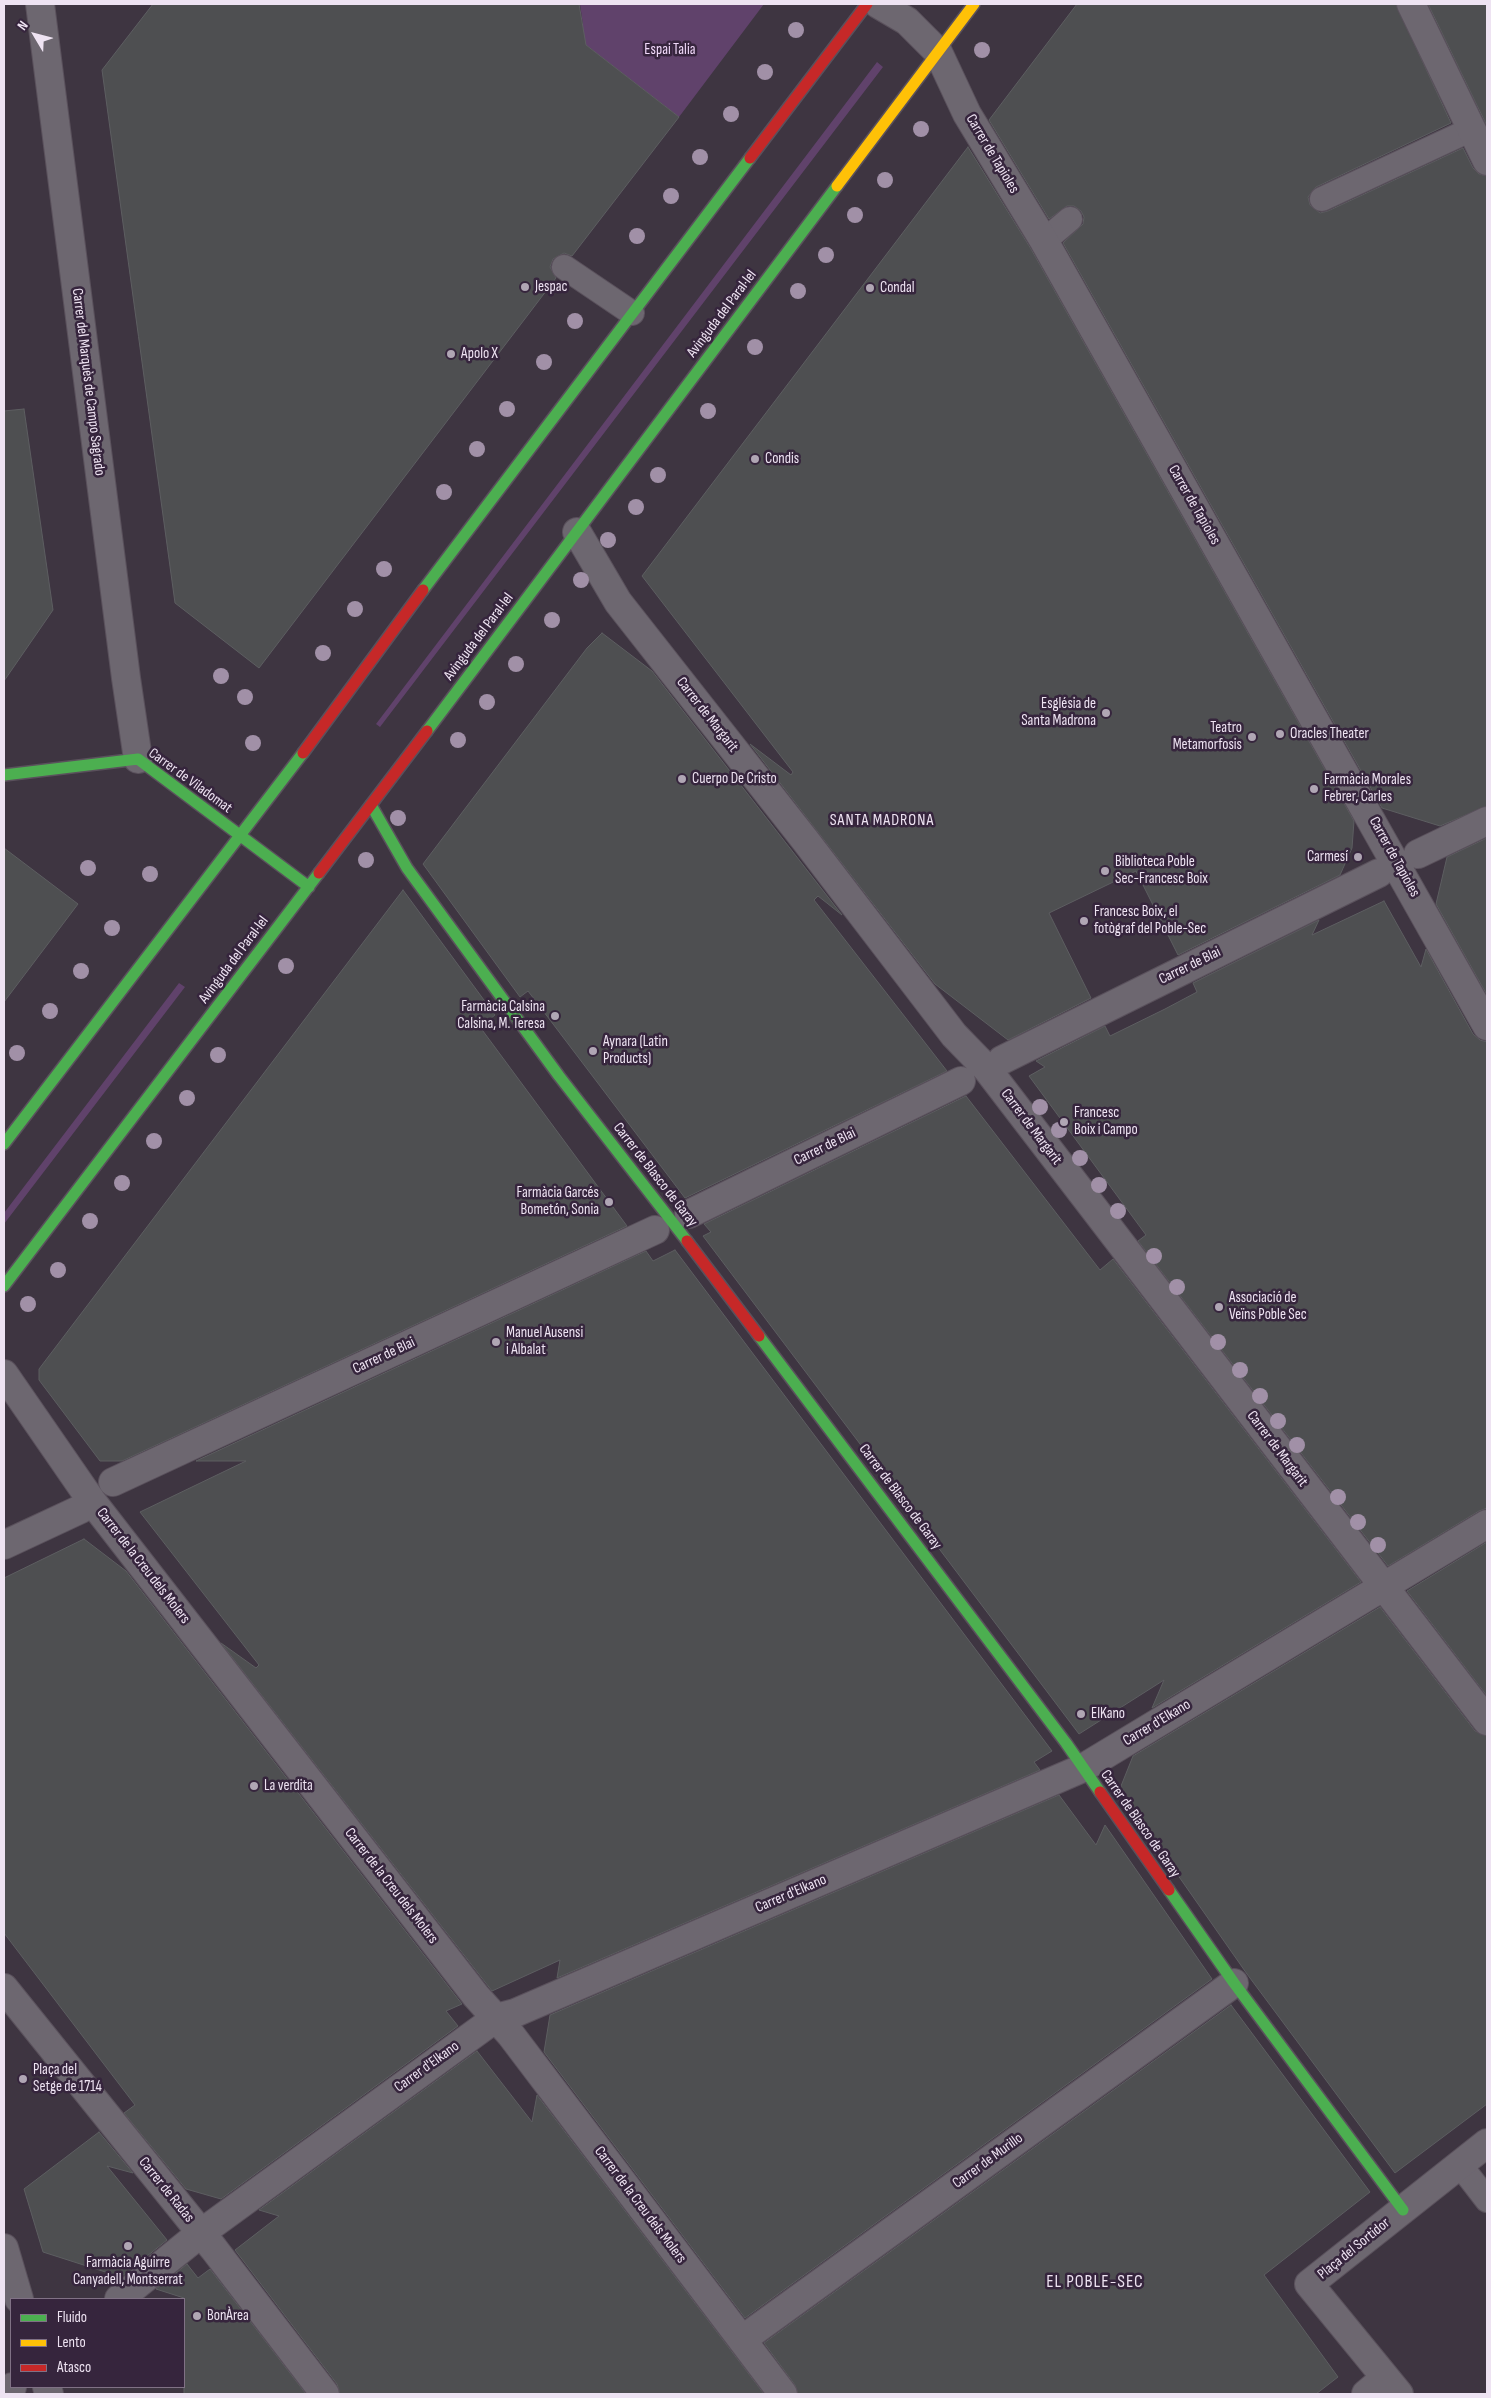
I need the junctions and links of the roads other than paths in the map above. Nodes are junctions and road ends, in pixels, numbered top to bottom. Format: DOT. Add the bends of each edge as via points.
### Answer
graph roads {
  1 [pos="40,4"];
  2 [pos="867,4"];
  3 [pos="878,4"];
  4 [pos="974,4"];
  5 [pos="1412,4"];
  6 [pos="938,52"];
  7 [pos="1472,129"];
  8 [pos="1487,161"];
  9 [pos="1322,199"];
  10 [pos="1070,219"];
  11 [pos="1044,241"];
  12 [pos="564,267"];
  13 [pos="632,313"];
  14 [pos="577,532"];
  15 [pos="138,759"];
  16 [pos="4,775"];
  17 [pos="371,805"];
  18 [pos="1487,821"];
  19 [pos="241,836"];
  20 [pos="1418,854"];
  21 [pos="1379,873"];
  22 [pos="309,887"];
  23 [pos="1487,1026"];
  24 [pos="1002,1060"];
  25 [pos="961,1082"];
  26 [pos="4,1144"];
  27 [pos="689,1214"];
  28 [pos="655,1230"];
  29 [pos="4,1286"];
  30 [pos="4,1374"];
  31 [pos="113,1482"];
  32 [pos="81,1509"];
  33 [pos="1487,1524"];
  34 [pos="4,1544"];
  35 [pos="1383,1587"];
  36 [pos="1487,1722"];
  37 [pos="1083,1768"];
  38 [pos="1234,1982"];
  39 [pos="4,1988"];
  40 [pos="496,2018"];
  41 [pos="1487,2143"];
  42 [pos="1460,2165"];
  43 [pos="1487,2200"];
  44 [pos="1403,2210"];
  45 [pos="201,2233"];
  46 [pos="4,2248"];
  47 [pos="19,2298"];
  48 [pos="120,2298"];
  49 [pos="743,2339"];
  50 [pos="1383,2389"];
  51 [pos="325,2394"];
  52 [pos="783,2394"];
  1 -- 15 [label="street, Carrer del Marquès de Campo Sagrado"];
  2 -- 13 [label="main road"];
  3 -- 6 [label="street, Carrer de Tapioles" via="907,21"];
  4 -- 6 [label="main road, Avinguda del Paral·lel"];
  5 -- 7 [label="street"];
  6 -- 11 [label="street, Carrer de Tapioles" via="968,114"];
  6 -- 14 [label="main road, Avinguda del Paral·lel"];
  7 -- 8 [label="street"];
  7 -- 9 [label="lane"];
  10 -- 11 [label="lane"];
  11 -- 23 [label="street, Carrer de Tapioles" via="1368,810"];
  12 -- 13 [label="lane"];
  13 -- 19 [label="main road"];
  14 -- 17 [label="main road, Avinguda del Paral·lel"];
  14 -- 35 [label="street, Carrer de Margarit" via="618,602 954,1034 987,1069"];
  15 -- 16 [label="main road, Carrer de Viladomat"];
  15 -- 19 [label="main road, Carrer de Viladomat"];
  17 -- 22 [label="main road, Avinguda del Paral·lel"];
  17 -- 37 [label="main road, Carrer de Blasco de Garay" via="407,868 548,1060"];
  18 -- 20 [label="street"];
  19 -- 22 [label="main road, Carrer de Viladomat"];
  19 -- 26 [label="main road"];
  21 -- 24 [label="street, Carrer de Blai"];
  22 -- 29 [label="main road, Avinguda del Paral·lel"];
  25 -- 27 [label="street, Carrer de Blai"];
  28 -- 31 [label="street, Carrer de Blai"];
  30 -- 40 [label="street, Carrer de la Creu dels Molers" via="107,1521"];
  32 -- 34 [label="street"];
  33 -- 35 [label="street, Carrer d'Elkano"];
  35 -- 36 [label="street, Carrer de Margarit"];
  35 -- 37 [label="street, Carrer d'Elkano"];
  37 -- 38 [label="main road, Carrer de Blasco de Garay"];
  37 -- 40 [label="street, Carrer d'Elkano" via="524,2009"];
  38 -- 44 [label="main road, Carrer de Blasco de Garay"];
  38 -- 49 [label="street, Carrer de Murillo"];
  39 -- 45 [label="street, Carrer de Radas"];
  40 -- 45 [label="street, Carrer d'Elkano"];
  40 -- 49 [label="street, Carrer de la Creu dels Molers"];
  41 -- 42 [label="street, Plaça del Sortidor"];
  42 -- 43 [label="lane"];
  42 -- 44 [label="street, Plaça del Sortidor"];
  44 -- 50 [label="street, Plaça del Sortidor" via="1309,2284"];
  45 -- 48 [label="street, Carrer d'Elkano"];
  45 -- 51 [label="street, Carrer de Radas"];
  46 -- 47 [label="street"];
  49 -- 52 [label="street, Carrer de la Creu dels Molers"];
}
